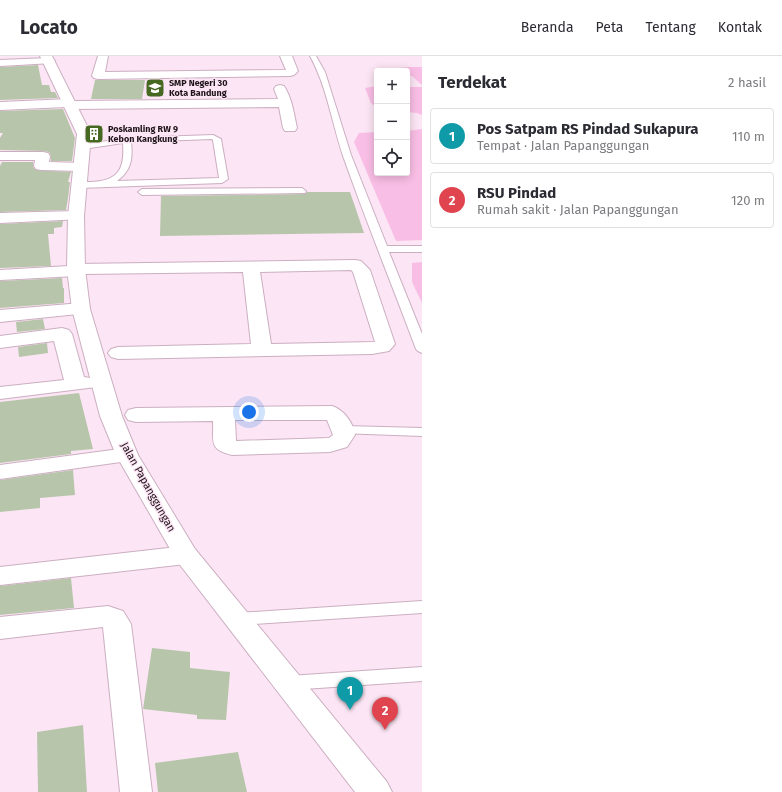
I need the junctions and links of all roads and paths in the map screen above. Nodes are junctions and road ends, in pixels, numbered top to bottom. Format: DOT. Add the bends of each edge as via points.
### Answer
graph roads {
  1 [pos="103,56"];
  2 [pos="286,56"];
  3 [pos="313,56"];
  4 [pos="48,58"];
  5 [pos="238,62"];
  6 [pos="0,63"];
  7 [pos="274,73"];
  8 [pos="215,74"];
  9 [pos="240,74"];
  10 [pos="285,102"];
  11 [pos="214,103"];
  12 [pos="71,104"];
  13 [pos="0,106"];
  14 [pos="210,118"];
  15 [pos="290,128"];
  16 [pos="127,140"];
  17 [pos="0,156"];
  18 [pos="80,173"];
  19 [pos="105,184"];
  20 [pos="302,191"];
  21 [pos="76,216"];
  22 [pos="0,218"];
  23 [pos="383,249"];
  24 [pos="422,249"];
  25 [pos="251,266"];
  26 [pos="76,270"];
  27 [pos="0,275"];
  28 [pos="81,310"];
  29 [pos="0,316"];
  30 [pos="0,342"];
  31 [pos="422,349"];
  32 [pos="262,350"];
  33 [pos="118,353"];
  34 [pos="100,381"];
  35 [pos="75,384"];
  36 [pos="0,393"];
  37 [pos="224,414"];
  38 [pos="136,415"];
  39 [pos="344,430"];
  40 [pos="422,432"];
  41 [pos="127,456"];
  42 [pos="0,472"];
  43 [pos="186,555"];
  44 [pos="0,576"];
  45 [pos="422,607"];
  46 [pos="238,619"];
  47 [pos="0,628"];
  48 [pos="422,674"];
  49 [pos="289,682"];
  50 [pos="136,792"];
  51 [pos="375,792"];
  1 -- 8 [label="street" via="98,76 148,70 193,69"];
  2 -- 7 [label="street" via="292,72"];
  3 -- 23 [label="lane" via="322,72 347,155"];
  4 -- 6 [label="street"];
  4 -- 12 [label="street, Jalan Papanggungan"];
  5 -- 9 [label="street"];
  7 -- 9 [label="street"];
  7 -- 10 [label="street"];
  8 -- 9 [label="street"];
  8 -- 11 [label="street"];
  10 -- 11 [label="street"];
  10 -- 15 [label="street"];
  11 -- 12 [label="street"];
  11 -- 14 [label="street"];
  12 -- 13 [label="street"];
  12 -- 18 [label="street, Jalan Papanggungan" via="84,134"];
  16 -- 18 [label="lane"];
  16 -- 19 [label="lane" via="129,159 126,167 116,180"];
  16 -- 19 [label="lane" via="206,137 218,139 224,179"];
  17 -- 18 [label="street" via="43,156 41,166"];
  18 -- 19 [label="lane"];
  18 -- 20 [label="lane" via="184,191"];
  18 -- 21 [label="street, Jalan Papanggungan"];
  21 -- 22 [label="street"];
  21 -- 26 [label="street, Jalan Papanggungan"];
  23 -- 24 [label="lane"];
  23 -- 31 [label="lane"];
  25 -- 26 [label="street"];
  25 -- 32 [label="street"];
  25 -- 32 [label="street" via="357,266 361,270 385,344 372,348"];
  26 -- 27 [label="street"];
  26 -- 28 [label="street, Jalan Papanggungan"];
  28 -- 29 [label="street"];
  28 -- 34 [label="street, Jalan Papanggungan"];
  30 -- 35 [label="street" via="62,334"];
  32 -- 33 [label="street"];
  34 -- 35 [label="street"];
  34 -- 41 [label="street, Jalan Papanggungan"];
  35 -- 36 [label="street"];
  37 -- 38 [label="street"];
  37 -- 39 [label="street" via="332,413"];
  37 -- 39 [label="street" via="225,445 232,448 330,445 341,441"];
  39 -- 40 [label="lane"];
  41 -- 42 [label="street"];
  41 -- 43 [label="street, Jalan Papanggungan"];
  43 -- 44 [label="street"];
  43 -- 46 [label="street, Jalan Papanggungan"];
  45 -- 46 [label="lane"];
  46 -- 49 [label="street, Jalan Papanggungan"];
  47 -- 50 [label="street" via="108,616 113,618 117,624"];
  48 -- 49 [label="lane"];
  49 -- 51 [label="street, Jalan Papanggungan"];
}
